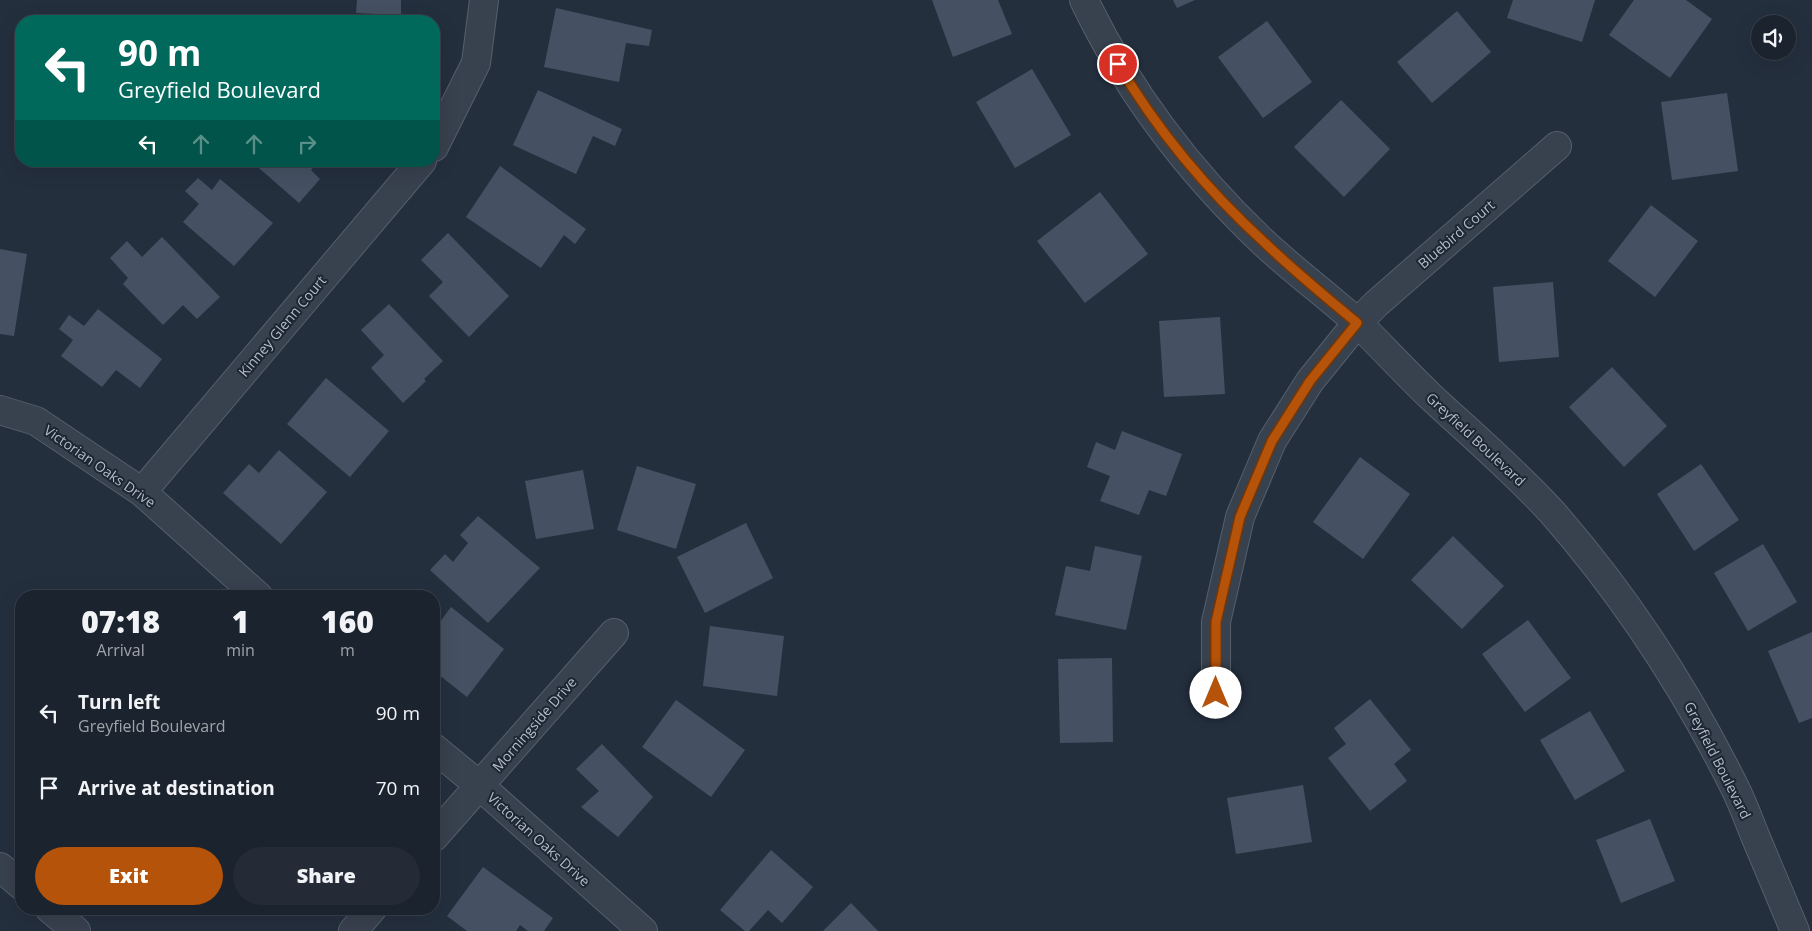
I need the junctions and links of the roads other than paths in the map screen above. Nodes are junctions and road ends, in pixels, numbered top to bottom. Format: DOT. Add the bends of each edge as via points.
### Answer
graph roads {
  1 [pos="484,0"];
  2 [pos="1084,0"];
  3 [pos="440,135"];
  4 [pos="1557,146"];
  5 [pos="417,167"];
  6 [pos="1357,323"];
  7 [pos="0,410"];
  8 [pos="142,492"];
  9 [pos="251,590"];
  10 [pos="614,633"];
  11 [pos="1216,693"];
  12 [pos="440,753"];
  13 [pos="480,786"];
  14 [pos="440,830"];
  15 [pos="0,866"];
  16 [pos="15,880"];
  17 [pos="57,915"];
  18 [pos="367,915"];
  19 [pos="76,931"];
  20 [pos="353,931"];
  21 [pos="643,931"];
  22 [pos="1795,931"];
  1 -- 3 [label="street" via="476,63"];
  2 -- 6 [label="street, Greyfield Boulevard" via="1134,90 1168,138 1264,243"];
  4 -- 6 [label="street, Bluebird Court"];
  5 -- 8 [label="street, Kinney Glenn Court"];
  6 -- 11 [label="street, Bluebird Court" via="1310,381 1272,441 1240,517 1216,622"];
  6 -- 22 [label="street, Greyfield Boulevard" via="1494,454 1592,560 1690,703 1736,790"];
  7 -- 8 [label="street, Victorian Oaks Drive" via="36,421"];
  8 -- 9 [label="street, Victorian Oaks Drive"];
  10 -- 13 [label="street, Morningside Drive"];
  12 -- 13 [label="street, Victorian Oaks Drive"];
  13 -- 14 [label="street, Morningside Drive"];
  13 -- 21 [label="street, Victorian Oaks Drive"];
  15 -- 16 [label="street"];
  17 -- 19 [label="street"];
  18 -- 20 [label="street"];
}
